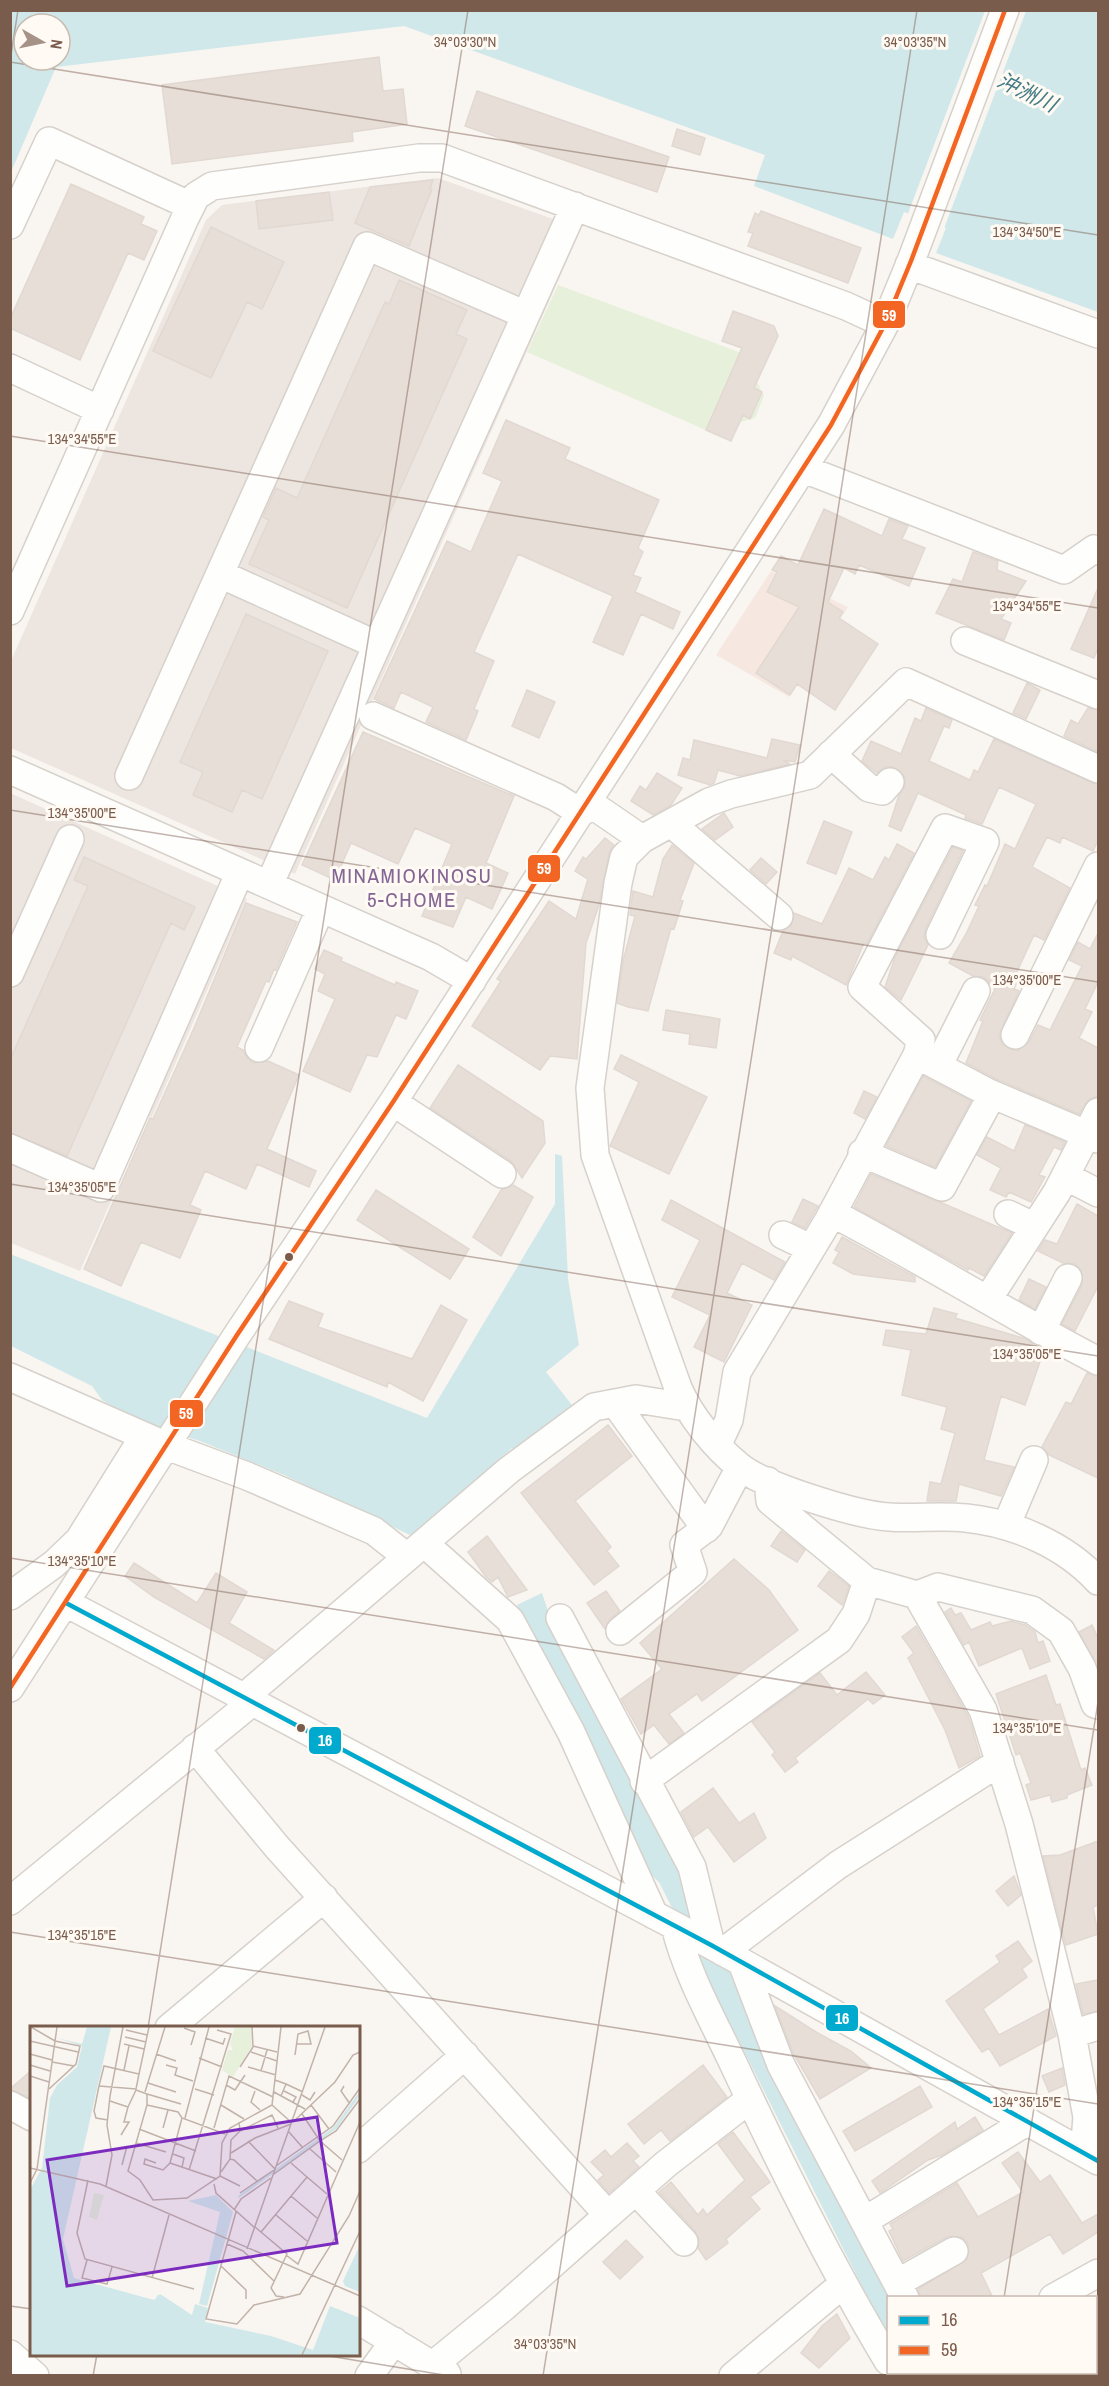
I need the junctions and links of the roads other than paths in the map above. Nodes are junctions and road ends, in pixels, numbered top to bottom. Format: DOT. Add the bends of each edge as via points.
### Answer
graph roads {
  1 [pos="1005,10"];
  2 [pos="191,206"];
  3 [pos="574,206"];
  4 [pos="10,225"];
  5 [pos="910,263"];
  6 [pos="526,315"];
  7 [pos="885,324"];
  8 [pos="1098,334"];
  9 [pos="10,368"];
  10 [pos="100,410"];
  11 [pos="804,469"];
  12 [pos="1098,551"];
  13 [pos="220,574"];
  14 [pos="10,611"];
  15 [pos="965,641"];
  16 [pos="377,645"];
  17 [pos="1095,686"];
  18 [pos="373,716"];
  19 [pos="831,754"];
  20 [pos="1098,769"];
  21 [pos="10,770"];
  22 [pos="129,776"];
  23 [pos="890,782"];
  24 [pos="584,808"];
  25 [pos="672,824"];
  26 [pos="70,839"];
  27 [pos="642,840"];
  28 [pos="1098,866"];
  29 [pos="240,872"];
  30 [pos="269,885"];
  31 [pos="321,908"];
  32 [pos="779,916"];
  33 [pos="940,935"];
  34 [pos="10,973"];
  35 [pos="472,981"];
  36 [pos="976,992"];
  37 [pos="1015,1035"];
  38 [pos="259,1048"];
  39 [pos="927,1061"];
  40 [pos="992,1095"];
  41 [pos="393,1102"];
  42 [pos="1094,1129"];
  43 [pos="10,1148"];
  44 [pos="862,1153"];
  45 [pos="502,1174"];
  46 [pos="1065,1176"];
  47 [pos="1098,1193"];
  48 [pos="832,1213"];
  49 [pos="1008,1214"];
  50 [pos="1046,1218"];
  51 [pos="783,1236"];
  52 [pos="810,1248"];
  53 [pos="1068,1278"];
  54 [pos="988,1299"];
  55 [pos="1041,1331"];
  56 [pos="1098,1360"];
  57 [pos="10,1377"];
  58 [pos="615,1402"];
  59 [pos="686,1407"];
  60 [pos="155,1441"];
  61 [pos="718,1444"];
  62 [pos="1034,1461"];
  63 [pos="740,1467"];
  64 [pos="768,1481"];
  65 [pos="1006,1526"];
  66 [pos="706,1529"];
  67 [pos="415,1550"];
  68 [pos="1096,1574"];
  69 [pos="867,1581"];
  70 [pos="917,1595"];
  71 [pos="10,1596"];
  72 [pos="66,1604"];
  73 [pos="560,1618"];
  74 [pos="620,1631"];
  75 [pos="10,1688"];
  76 [pos="247,1700"];
  77 [pos="1097,1707"];
  78 [pos="195,1748"];
  79 [pos="1000,1762"];
  80 [pos="644,1781"];
  81 [pos="324,1898"];
  82 [pos="10,1901"];
  83 [pos="664,1921"];
  84 [pos="726,1953"];
  85 [pos="171,2026"];
  86 [pos="1098,2026"];
  87 [pos="1072,2034"];
  88 [pos="465,2055"];
  89 [pos="750,2099"];
  90 [pos="10,2105"];
  91 [pos="30,2116"];
  92 [pos="1028,2121"];
  93 [pos="360,2147"];
  94 [pos="1093,2156"];
  95 [pos="636,2191"];
  96 [pos="608,2215"];
  97 [pos="864,2221"];
  98 [pos="684,2242"];
  99 [pos="954,2251"];
  100 [pos="1098,2273"];
  101 [pos="842,2285"];
  102 [pos="901,2290"];
  103 [pos="1057,2296"];
  104 [pos="360,2321"];
  105 [pos="394,2342"];
  106 [pos="10,2354"];
  107 [pos="887,2359"];
  108 [pos="442,2370"];
  109 [pos="35,2376"];
  110 [pos="369,2376"];
  111 [pos="733,2376"];
  1 -- 5 [label="street"];
  2 -- 3 [label="street" via="204,190 227,182 433,157"];
  2 -- 4 [label="street" via="49,141"];
  2 -- 10 [label="street"];
  3 -- 6 [label="street"];
  3 -- 7 [label="street"];
  5 -- 7 [label="street"];
  5 -- 8 [label="street"];
  6 -- 13 [label="street" via="367,246"];
  6 -- 16 [label="street"];
  7 -- 11 [label="street"];
  9 -- 10 [label="street"];
  10 -- 14 [label="street"];
  11 -- 12 [label="street" via="1064,570 1094,549"];
  11 -- 24 [label="street"];
  13 -- 16 [label="street"];
  13 -- 22 [label="street"];
  15 -- 17 [label="street"];
  16 -- 30 [label="street"];
  18 -- 24 [label="street"];
  19 -- 20 [label="street" via="906,682"];
  19 -- 23 [label="street" via="869,788 882,791"];
  19 -- 25 [label="street" via="810,775 731,794"];
  21 -- 29 [label="street"];
  24 -- 27 [label="street"];
  24 -- 35 [label="street"];
  25 -- 27 [label="street"];
  25 -- 32 [label="street"];
  26 -- 34 [label="street"];
  27 -- 59 [label="street" via="624,857 618,883 590,1088 595,1155"];
  28 -- 37 [label="street"];
  29 -- 30 [label="street"];
  29 -- 43 [label="street" via="101,1188"];
  30 -- 31 [label="street"];
  31 -- 35 [label="street" via="431,957"];
  31 -- 38 [label="street"];
  33 -- 39 [label="street" via="985,842 945,828 862,987 921,1041"];
  35 -- 41 [label="street"];
  36 -- 39 [label="street"];
  39 -- 40 [label="street"];
  39 -- 44 [label="street"];
  40 -- 42 [label="street"];
  40 -- 44 [label="street" via="942,1187"];
  41 -- 45 [label="street"];
  41 -- 60 [label="street" via="237,1335"];
  42 -- 46 [label="street"];
  44 -- 48 [label="street"];
  46 -- 47 [label="street"];
  46 -- 50 [label="street"];
  48 -- 52 [label="street"];
  48 -- 54 [label="street"];
  49 -- 50 [label="street"];
  50 -- 54 [label="street"];
  51 -- 52 [label="street"];
  52 -- 61 [label="street" via="737,1372 729,1420"];
  53 -- 55 [label="street"];
  54 -- 55 [label="street"];
  55 -- 56 [label="street"];
  57 -- 60 [label="street"];
  58 -- 59 [label="street" via="636,1399"];
  58 -- 66 [label="street"];
  58 -- 67 [label="street" via="594,1407 509,1470"];
  59 -- 61 [label="street"];
  60 -- 67 [label="street" via="247,1476"];
  60 -- 71 [label="street" via="79,1540"];
  60 -- 72 [label="street"];
  61 -- 63 [label="street"];
  62 -- 65 [label="street"];
  63 -- 64 [label="street"];
  63 -- 66 [label="street"];
  64 -- 65 [label="street" via="853,1512 888,1517 965,1518"];
  64 -- 69 [label="street" via="770,1501"];
  65 -- 68 [label="street" via="1082,1563"];
  66 -- 74 [label="street" via="684,1545 693,1572"];
  67 -- 76 [label="street"];
  67 -- 83 [label="street" via="510,1620 571,1732"];
  69 -- 70 [label="street"];
  69 -- 80 [label="street" via="856,1614 839,1640"];
  70 -- 77 [label="street" via="938,1587 1032,1610 1061,1631 1082,1668"];
  70 -- 79 [label="street" via="983,1710"];
  72 -- 75 [label="street"];
  72 -- 76 [label="street"];
  73 -- 80 [label="street"];
  76 -- 78 [label="street"];
  76 -- 83 [label="street"];
  78 -- 81 [label="street"];
  78 -- 82 [label="street"];
  79 -- 84 [label="street" via="838,1866"];
  79 -- 87 [label="street"];
  80 -- 84 [label="street" via="692,1867"];
  81 -- 85 [label="street"];
  81 -- 88 [label="street"];
  83 -- 84 [label="street"];
  83 -- 89 [label="street"];
  84 -- 92 [label="street"];
  84 -- 97 [label="street"];
  86 -- 87 [label="street"];
  87 -- 94 [label="street"];
  88 -- 93 [label="street"];
  88 -- 96 [label="street"];
  89 -- 95 [label="street"];
  89 -- 101 [label="street"];
  90 -- 91 [label="street"];
  92 -- 94 [label="street"];
  92 -- 97 [label="street"];
  95 -- 96 [label="street"];
  95 -- 98 [label="street"];
  96 -- 108 [label="street" via="504,2307"];
  97 -- 102 [label="street"];
  99 -- 102 [label="street"];
  100 -- 103 [label="street"];
  101 -- 107 [label="street"];
  101 -- 111 [label="street"];
  104 -- 105 [label="street"];
  105 -- 108 [label="street"];
  105 -- 110 [label="street"];
  106 -- 109 [label="street"];
}
